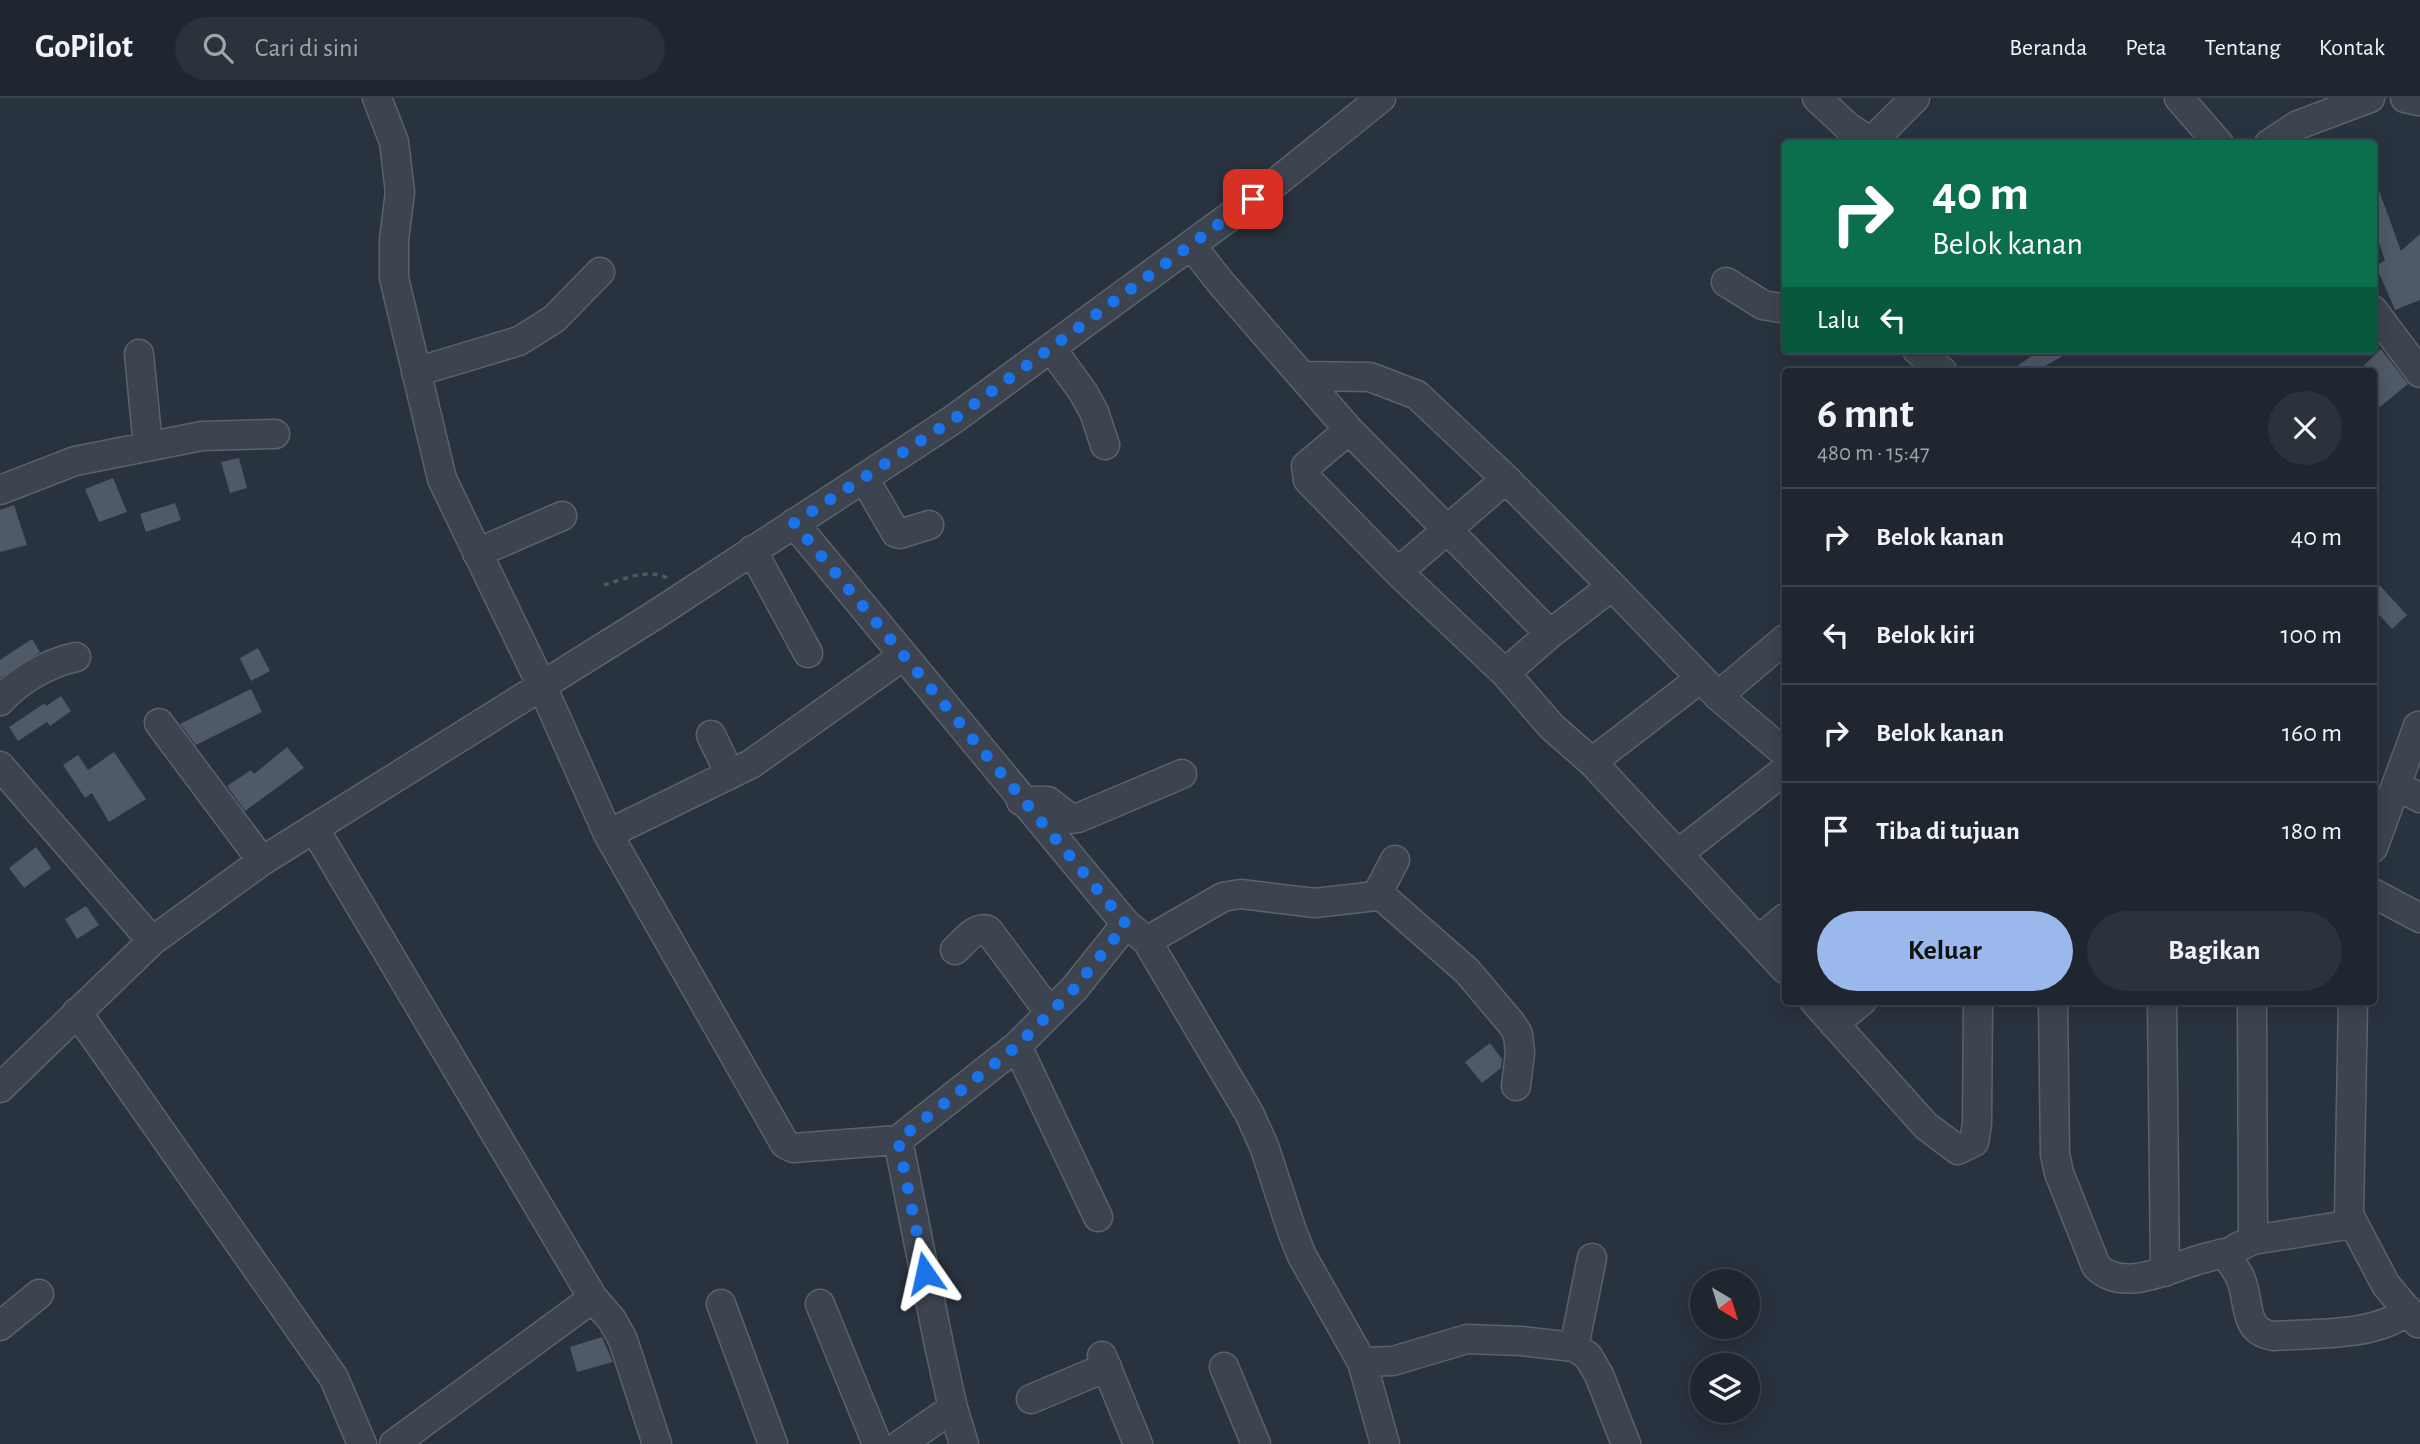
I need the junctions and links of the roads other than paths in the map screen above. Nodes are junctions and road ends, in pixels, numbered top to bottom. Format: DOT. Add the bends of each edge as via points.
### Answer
graph roads {
  1 [pos="377,98"];
  2 [pos="1381,98"];
  3 [pos="1817,98"];
  4 [pos="1915,98"];
  5 [pos="2179,98"];
  6 [pos="2370,98"];
  7 [pos="1867,140"];
  8 [pos="1875,140"];
  9 [pos="2216,140"];
  10 [pos="2275,140"];
  11 [pos="1191,245"];
  12 [pos="600,272"];
  13 [pos="1726,282"];
  14 [pos="1782,308"];
  15 [pos="2377,315"];
  16 [pos="1051,348"];
  17 [pos="139,354"];
  18 [pos="1922,354"];
  19 [pos="1938,368"];
  20 [pos="416,372"];
  21 [pos="2420,373"];
  22 [pos="1304,376"];
  23 [pos="1349,430"];
  24 [pos="275,434"];
  25 [pos="1105,444"];
  26 [pos="148,446"];
  27 [pos="864,478"];
  28 [pos="1506,479"];
  29 [pos="0,490"];
  30 [pos="562,516"];
  31 [pos="794,523"];
  32 [pos="929,525"];
  33 [pos="1447,530"];
  34 [pos="752,551"];
  35 [pos="477,553"];
  36 [pos="1398,572"];
  37 [pos="1612,586"];
  38 [pos="1550,634"];
  39 [pos="1782,641"];
  40 [pos="808,653"];
  41 [pos="903,656"];
  42 [pos="76,657"];
  43 [pos="1505,673"];
  44 [pos="542,686"];
  45 [pos="1709,687"];
  46 [pos="0,701"];
  47 [pos="159,723"];
  48 [pos="2418,726"];
  49 [pos="711,735"];
  50 [pos="1782,750"];
  51 [pos="1592,762"];
  52 [pos="0,766"];
  53 [pos="1782,772"];
  54 [pos="730,774"];
  55 [pos="1182,774"];
  56 [pos="2408,791"];
  57 [pos="1021,801"];
  58 [pos="314,828"];
  59 [pos="608,834"];
  60 [pos="2377,841"];
  61 [pos="1678,854"];
  62 [pos="1395,860"];
  63 [pos="262,861"];
  64 [pos="2377,895"];
  65 [pos="1376,897"];
  66 [pos="2420,918"];
  67 [pos="1782,921"];
  68 [pos="1136,933"];
  69 [pos="1759,940"];
  70 [pos="152,941"];
  71 [pos="955,950"];
  72 [pos="1782,966"];
  73 [pos="1817,1005"];
  74 [pos="1857,1005"];
  75 [pos="1978,1005"];
  76 [pos="2053,1005"];
  77 [pos="2162,1005"];
  78 [pos="2252,1005"];
  79 [pos="2353,1005"];
  80 [pos="77,1012"];
  81 [pos="1050,1013"];
  82 [pos="1834,1024"];
  83 [pos="1017,1046"];
  84 [pos="1516,1086"];
  85 [pos="0,1088"];
  86 [pos="898,1140"];
  87 [pos="1098,1217"];
  88 [pos="2353,1224"];
  89 [pos="2253,1240"];
  90 [pos="2224,1253"];
  91 [pos="1592,1258"];
  92 [pos="2165,1272"];
  93 [pos="39,1294"];
  94 [pos="593,1298"];
  95 [pos="721,1304"];
  96 [pos="820,1304"];
  97 [pos="2414,1318"];
  98 [pos="0,1326"];
  99 [pos="1574,1347"];
  100 [pos="1362,1362"];
  101 [pos="1224,1367"];
  102 [pos="1031,1399"];
  103 [pos="953,1408"];
  104 [pos="362,1444"];
  105 [pos="394,1444"];
  106 [pos="657,1444"];
  107 [pos="773,1444"];
  108 [pos="877,1444"];
  109 [pos="901,1444"];
  110 [pos="964,1444"];
  111 [pos="1138,1444"];
  112 [pos="1256,1444"];
  113 [pos="1385,1444"];
  114 [pos="1626,1444"];
  1 -- 20 [label="street" via="394,142 400,192 394,278"];
  2 -- 11 [label="street"];
  3 -- 7 [label="street"];
  4 -- 8 [label="street"];
  5 -- 9 [label="street"];
  6 -- 10 [label="street" via="2298,125"];
  11 -- 16 [label="street"];
  11 -- 22 [label="street"];
  12 -- 20 [label="street" via="554,319 519,341"];
  13 -- 14 [label="street" via="1763,305"];
  15 -- 21 [label="street"];
  16 -- 25 [label="street" via="1083,392"];
  16 -- 27 [label="street"];
  17 -- 26 [label="street"];
  18 -- 19 [label="street"];
  20 -- 35 [label="street" via="442,479"];
  22 -- 23 [label="street"];
  22 -- 28 [label="street" via="1370,377 1417,395"];
  23 -- 33 [label="street"];
  23 -- 36 [label="street" via="1306,466 1308,480"];
  24 -- 26 [label="street" via="202,436"];
  26 -- 29 [label="street" via="75,461"];
  27 -- 31 [label="street"];
  27 -- 32 [label="street" via="896,533"];
  28 -- 33 [label="street"];
  28 -- 37 [label="street"];
  30 -- 35 [label="street"];
  31 -- 34 [label="street"];
  31 -- 41 [label="street"];
  33 -- 36 [label="street"];
  33 -- 38 [label="street"];
  34 -- 40 [label="street"];
  34 -- 44 [label="street"];
  35 -- 44 [label="street"];
  36 -- 43 [label="street"];
  37 -- 38 [label="street"];
  37 -- 45 [label="street"];
  38 -- 43 [label="street"];
  39 -- 45 [label="street"];
  41 -- 54 [label="street" via="751,764"];
  41 -- 57 [label="street"];
  42 -- 46 [label="street" via="57,661"];
  43 -- 51 [label="street" via="1552,727"];
  44 -- 58 [label="street"];
  44 -- 59 [label="street"];
  45 -- 50 [label="street"];
  45 -- 51 [label="street"];
  47 -- 63 [label="street"];
  48 -- 56 [label="street"];
  49 -- 54 [label="street"];
  51 -- 61 [label="street"];
  52 -- 70 [label="street"];
  53 -- 61 [label="street"];
  54 -- 59 [label="street"];
  55 -- 57 [label="street" via="1078,818 1071,819 1048,801"];
  56 -- 60 [label="street"];
  57 -- 68 [label="street"];
  58 -- 63 [label="street"];
  58 -- 94 [label="street"];
  59 -- 86 [label="street" via="785,1144 793,1148"];
  61 -- 69 [label="street"];
  62 -- 65 [label="street"];
  63 -- 70 [label="street"];
  64 -- 66 [label="street"];
  65 -- 68 [label="street" via="1315,903 1241,894"];
  65 -- 84 [label="street" via="1385,899 1467,971 1511,1023 1518,1034 1520,1053"];
  67 -- 69 [label="street"];
  68 -- 81 [label="street"];
  68 -- 100 [label="street" via="1249,1113 1302,1256"];
  69 -- 72 [label="street"];
  70 -- 80 [label="street"];
  71 -- 81 [label="street" via="977,930 988,930"];
  73 -- 82 [label="street"];
  74 -- 82 [label="street"];
  75 -- 82 [label="street" via="1978,1124 1974,1142 1958,1150 1926,1126"];
  76 -- 92 [label="street" via="2055,1154 2096,1266 2120,1279"];
  77 -- 92 [label="street"];
  78 -- 89 [label="street"];
  79 -- 88 [label="street" via="2349,1215"];
  80 -- 85 [label="street"];
  80 -- 104 [label="street" via="334,1378"];
  81 -- 83 [label="street"];
  83 -- 86 [label="street"];
  83 -- 87 [label="street"];
  86 -- 103 [label="street"];
  88 -- 89 [label="street"];
  88 -- 97 [label="street" via="2386,1284"];
  89 -- 90 [label="street"];
  90 -- 92 [label="street"];
  90 -- 97 [label="street" via="2241,1278 2252,1324 2262,1334 2368,1329"];
  91 -- 99 [label="street"];
  93 -- 98 [label="street"];
  94 -- 105 [label="street"];
  94 -- 106 [label="street" via="623,1340"];
  95 -- 107 [label="street"];
  96 -- 108 [label="street"];
  99 -- 100 [label="street" via="1467,1339 1393,1361"];
  99 -- 114 [label="street" via="1588,1356 1599,1375"];
  100 -- 113 [label="street"];
  101 -- 112 [label="street"];
  102 -- 111 [label="street" via="1104,1361"];
  103 -- 109 [label="street"];
  103 -- 110 [label="street"];
}
